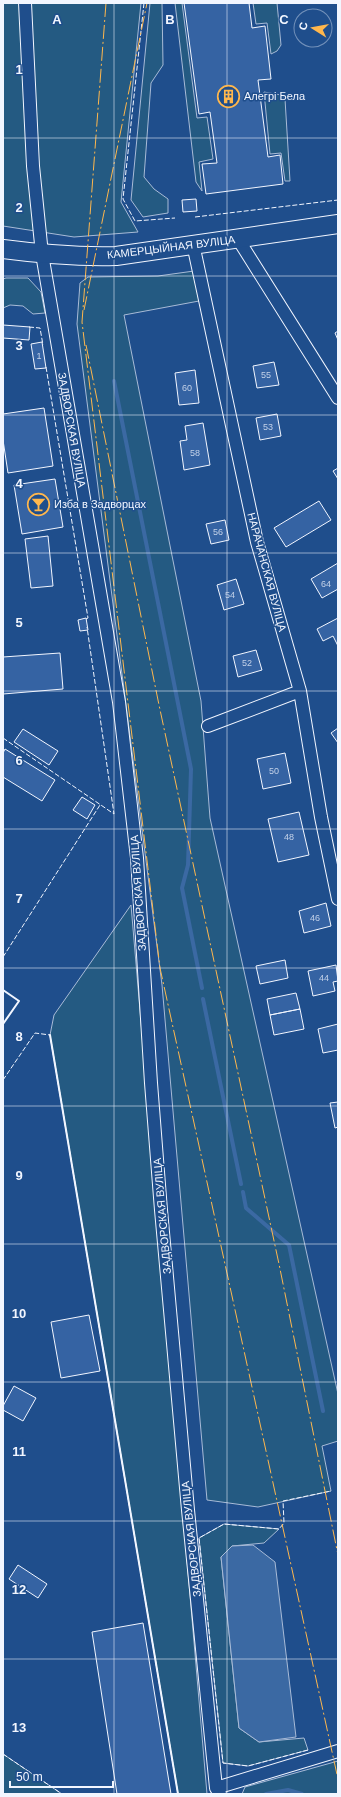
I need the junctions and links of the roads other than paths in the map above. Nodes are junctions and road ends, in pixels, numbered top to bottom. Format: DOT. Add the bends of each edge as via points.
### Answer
graph roads {
  1 [pos="25,3"];
  2 [pos="338,224"];
  3 [pos="238,239"];
  4 [pos="193,244"];
  5 [pos="3,248"];
  6 [pos="42,254"];
  7 [pos="338,398"];
  8 [pos="300,691"];
  9 [pos="208,726"];
  10 [pos="338,899"];
  11 [pos="338,1751"];
  12 [pos="218,1791"];
  1 -- 6 [label="street, ЗАДВОРСКАЯ ВУЛІЦА" via="33,166"];
  2 -- 3 [label="main road, КАМЕРЦЫЙНАЯ ВУЛІЦА"];
  3 -- 4 [label="main road, КАМЕРЦЫЙНАЯ ВУЛІЦА"];
  3 -- 7 [label="street"];
  4 -- 6 [label="main road, КАМЕРЦЫЙНАЯ ВУЛІЦА" via="116,256"];
  4 -- 8 [label="street, НАРАЧАНСКАЯ ВУЛІЦА" via="257,542"];
  5 -- 6 [label="main road, КАМЕРЦЫЙНАЯ ВУЛІЦА"];
  6 -- 12 [label="street, ЗАДВОРСКАЯ ВУЛІЦА" via="119,702 134,833 161,1210 187,1502"];
  8 -- 9 [label="street"];
  8 -- 10 [label="street, НАРАЧАНСКАЯ ВУЛІЦА"];
  11 -- 12 [label="street"];
}
